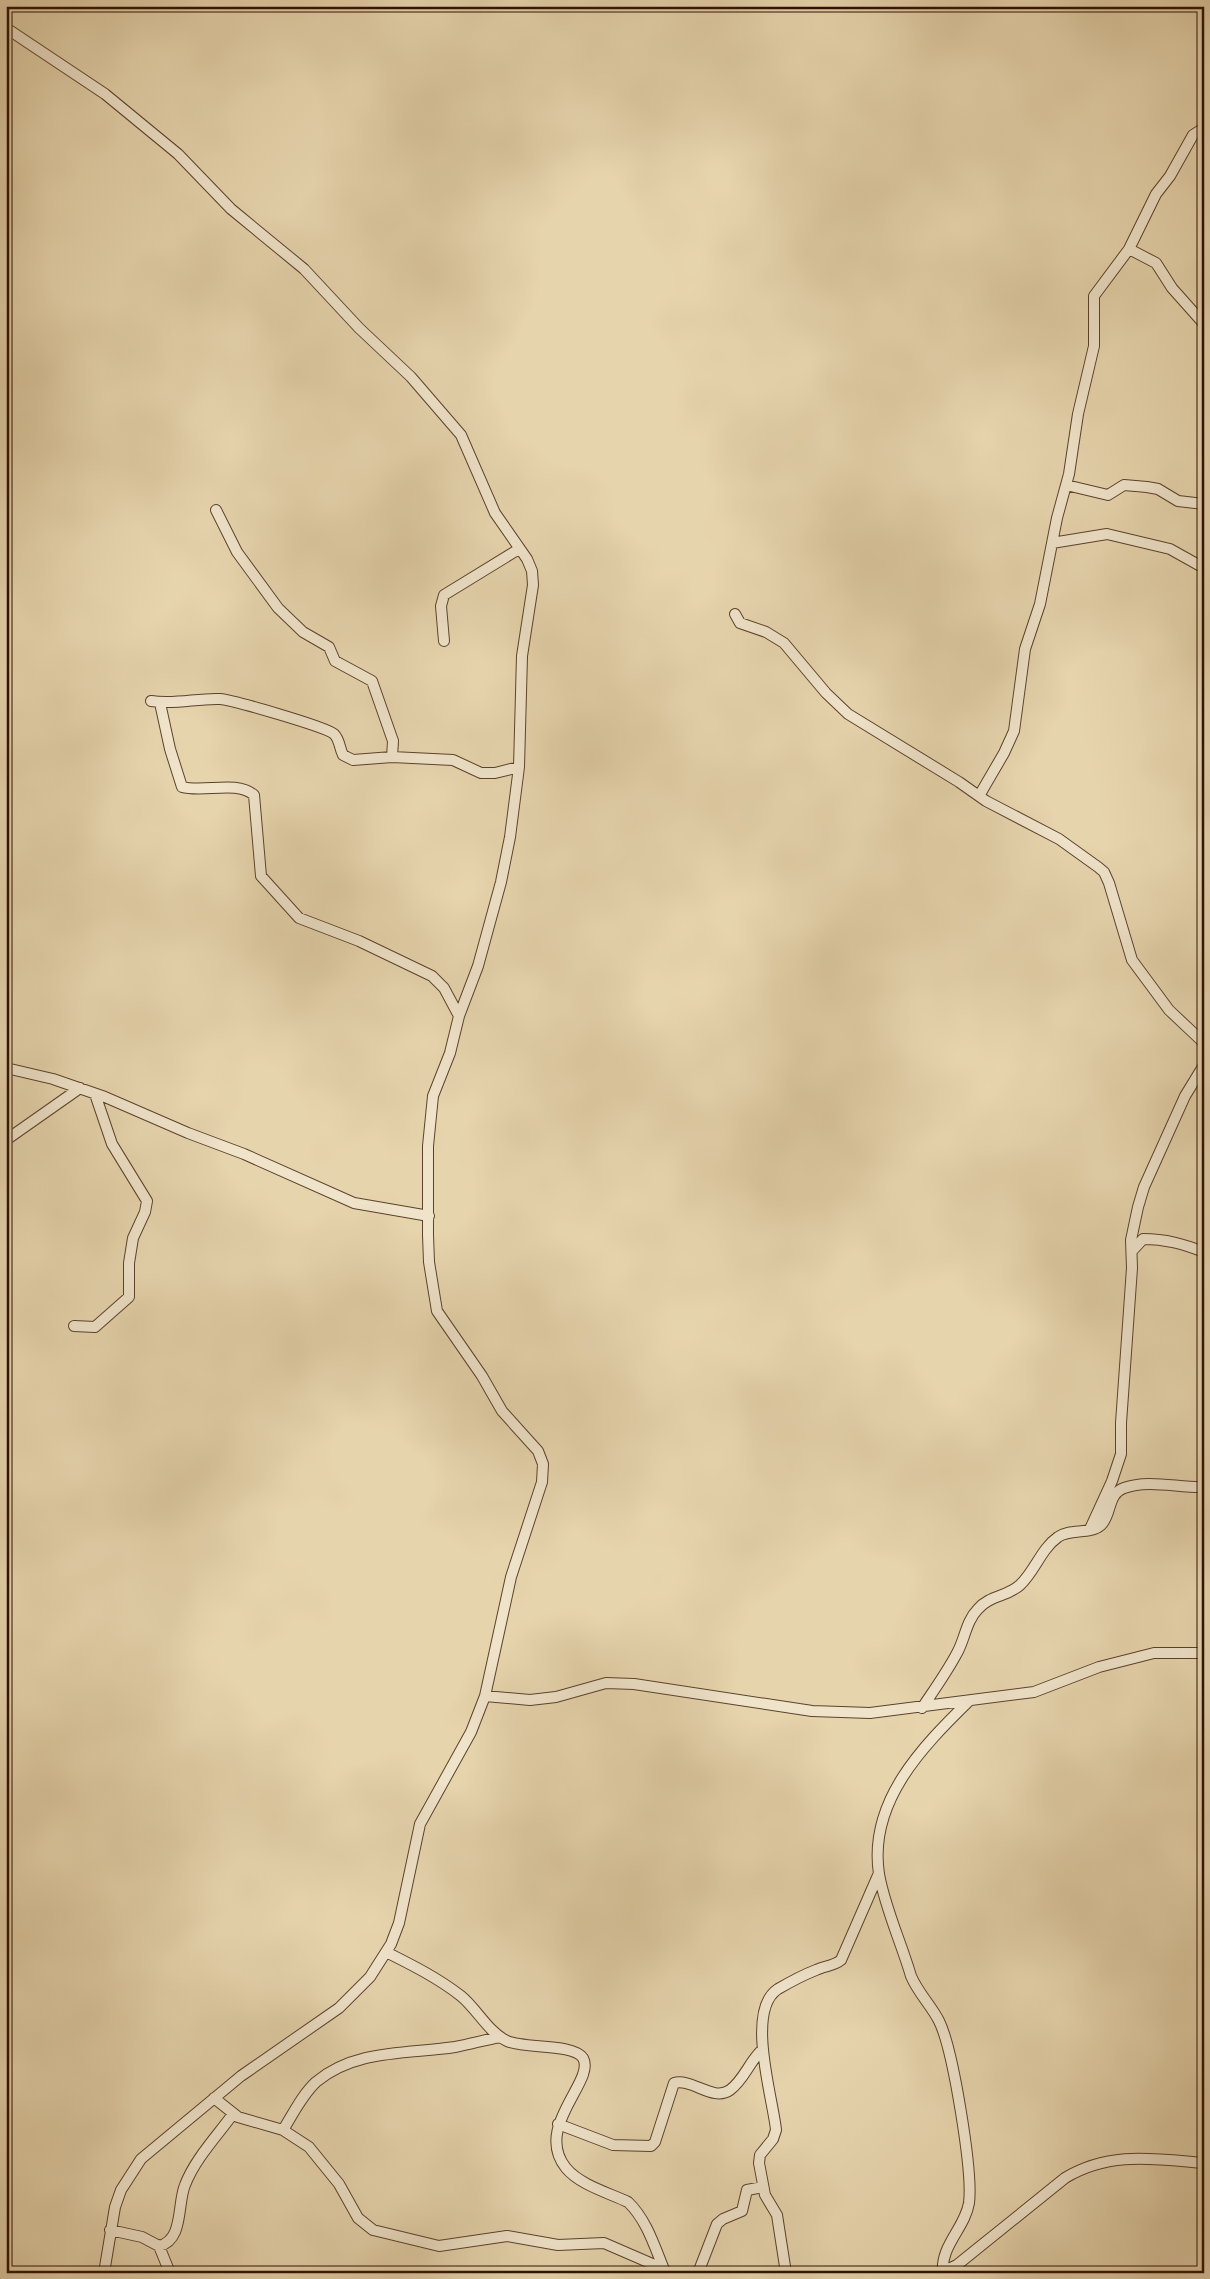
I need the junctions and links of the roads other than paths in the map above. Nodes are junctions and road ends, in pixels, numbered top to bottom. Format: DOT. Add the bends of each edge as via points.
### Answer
graph roads {
  1 [pos="6,28"];
  2 [pos="1204,128"];
  3 [pos="1129,249"];
  4 [pos="1204,324"];
  5 [pos="1066,485"];
  6 [pos="1204,504"];
  7 [pos="216,510"];
  8 [pos="1052,543"];
  9 [pos="519,549"];
  10 [pos="1204,568"];
  11 [pos="735,614"];
  12 [pos="444,641"];
  13 [pos="392,757"];
  14 [pos="519,767"];
  15 [pos="979,796"];
  16 [pos="459,1016"];
  17 [pos="1204,1043"];
  18 [pos="1204,1065"];
  19 [pos="6,1068"];
  20 [pos="80,1088"];
  21 [pos="95,1094"];
  22 [pos="6,1140"];
  23 [pos="429,1216"];
  24 [pos="1132,1251"];
  25 [pos="1204,1252"];
  26 [pos="74,1326"];
  27 [pos="1204,1487"];
  28 [pos="1090,1529"];
  29 [pos="1204,1653"];
  30 [pos="485,1696"];
  31 [pos="969,1701"];
  32 [pos="922,1708"];
  33 [pos="879,1873"];
  34 [pos="386,1952"];
  35 [pos="500,2037"];
  36 [pos="762,2050"];
  37 [pos="214,2098"];
  38 [pos="234,2114"];
  39 [pos="558,2124"];
  40 [pos="283,2130"];
  41 [pos="1204,2163"];
  42 [pos="763,2187"];
  43 [pos="110,2230"];
  44 [pos="159,2246"];
  45 [pos="664,2271"];
  46 [pos="942,2272"];
  47 [pos="104,2273"];
  48 [pos="170,2273"];
  49 [pos="698,2273"];
  50 [pos="786,2273"];
  1 -- 9 [label="street" via="105,94 178,154 231,208 304,269 406,372 461,435 484,493"];
  2 -- 3 [label="street" via="1193,135 1178,158"];
  3 -- 4 [label="street" via="1156,263 1172,288"];
  3 -- 5 [label="street" via="1094,296 1094,346"];
  5 -- 6 [label="street" via="1108,495 1124,485 1147,487 1158,489 1178,501"];
  5 -- 8 [label="street"];
  7 -- 13 [label="street" via="237,552 278,608 303,632 329,648 333,660 372,681 393,741"];
  8 -- 10 [label="street" via="1101,533 1170,549"];
  8 -- 15 [label="street" via="1040,604 1025,649 1014,730"];
  9 -- 12 [label="street" via="444,595 441,606"];
  9 -- 14 [label="street" via="532,571 534,585 522,656"];
  11 -- 15 [label="street" via="740,623 766,632 789,647 820,686 848,714"];
  13 -- 14 [label="street" via="453,760 480,773"];
  13 -- 16 [label="street" via="353,760 342,755 339,741 330,731 223,700 156,702 182,787 226,788 249,791 254,795 261,876 294,915 432,976 444,988"];
  14 -- 16 [label="street" via="501,882 478,966"];
  15 -- 17 [label="street" via="1059,839 1104,872 1132,960 1170,1010"];
  16 -- 23 [label="street" via="434,1096 428,1146"];
  18 -- 24 [label="street" via="1185,1096 1144,1187"];
  19 -- 20 [label="street"];
  20 -- 21 [label="street"];
  20 -- 22 [label="street"];
  21 -- 23 [label="street" via="354,1202"];
  21 -- 26 [label="street" via="112,1144 145,1196 146,1207 133,1238 129,1297 95,1327"];
  23 -- 30 [label="street" via="429,1262 437,1311 502,1411 533,1444 543,1464 542,1482 510,1578"];
  24 -- 25 [label="street" via="1143,1239 1152,1239 1182,1243"];
  24 -- 28 [label="street" via="1121,1454"];
  27 -- 28 [label="street" via="1125,1487 1114,1496 1102,1525"];
  28 -- 32 [label="street" via="1059,1536 1020,1584 1010,1592 990,1598 971,1616 953,1661"];
  29 -- 31 [label="street" via="1154,1653 1099,1667 1040,1691"];
  30 -- 32 [label="street" via="530,1700 606,1683 634,1684 826,1712 870,1713"];
  30 -- 34 [label="street" via="471,1732 420,1824 399,1923"];
  31 -- 32 [label="street"];
  31 -- 33 [label="street" via="923,1750 892,1795 880,1824"];
  33 -- 36 [label="street" via="841,1960 776,1990 771,1997 762,2021"];
  33 -- 46 [label="street" via="911,1976 943,2031 957,2097 969,2202 966,2217 943,2256"];
  34 -- 35 [label="street" via="425,1972 460,1996"];
  34 -- 37 [label="street" via="370,1977 339,2008"];
  35 -- 39 [label="street" via="515,2044 572,2051 584,2060 581,2079"];
  35 -- 40 [label="street" via="354,2061 314,2084"];
  36 -- 39 [label="street" via="738,2082 725,2092 716,2093 691,2084 674,2083 652,2146 613,2144"];
  36 -- 42 [label="street" via="776,2130 759,2158"];
  37 -- 38 [label="street"];
  37 -- 43 [label="street" via="141,2159 131,2172 115,2207"];
  38 -- 40 [label="street"];
  38 -- 44 [label="street" via="202,2154 185,2185 176,2233 168,2243"];
  39 -- 45 [label="street" via="558,2147 566,2167 585,2182 633,2207 642,2219"];
  40 -- 45 [label="street" via="309,2147 338,2184 358,2218 373,2230 439,2246 507,2236 558,2245 604,2243"];
  41 -- 46 [label="street" via="1134,2158 1082,2167 957,2265"];
  42 -- 49 [label="street" via="747,2190 742,2211 717,2224"];
  42 -- 50 [label="street" via="767,2201 777,2215"];
  43 -- 44 [label="street" via="136,2235"];
  43 -- 47 [label="street"];
  44 -- 48 [label="street"];
}
